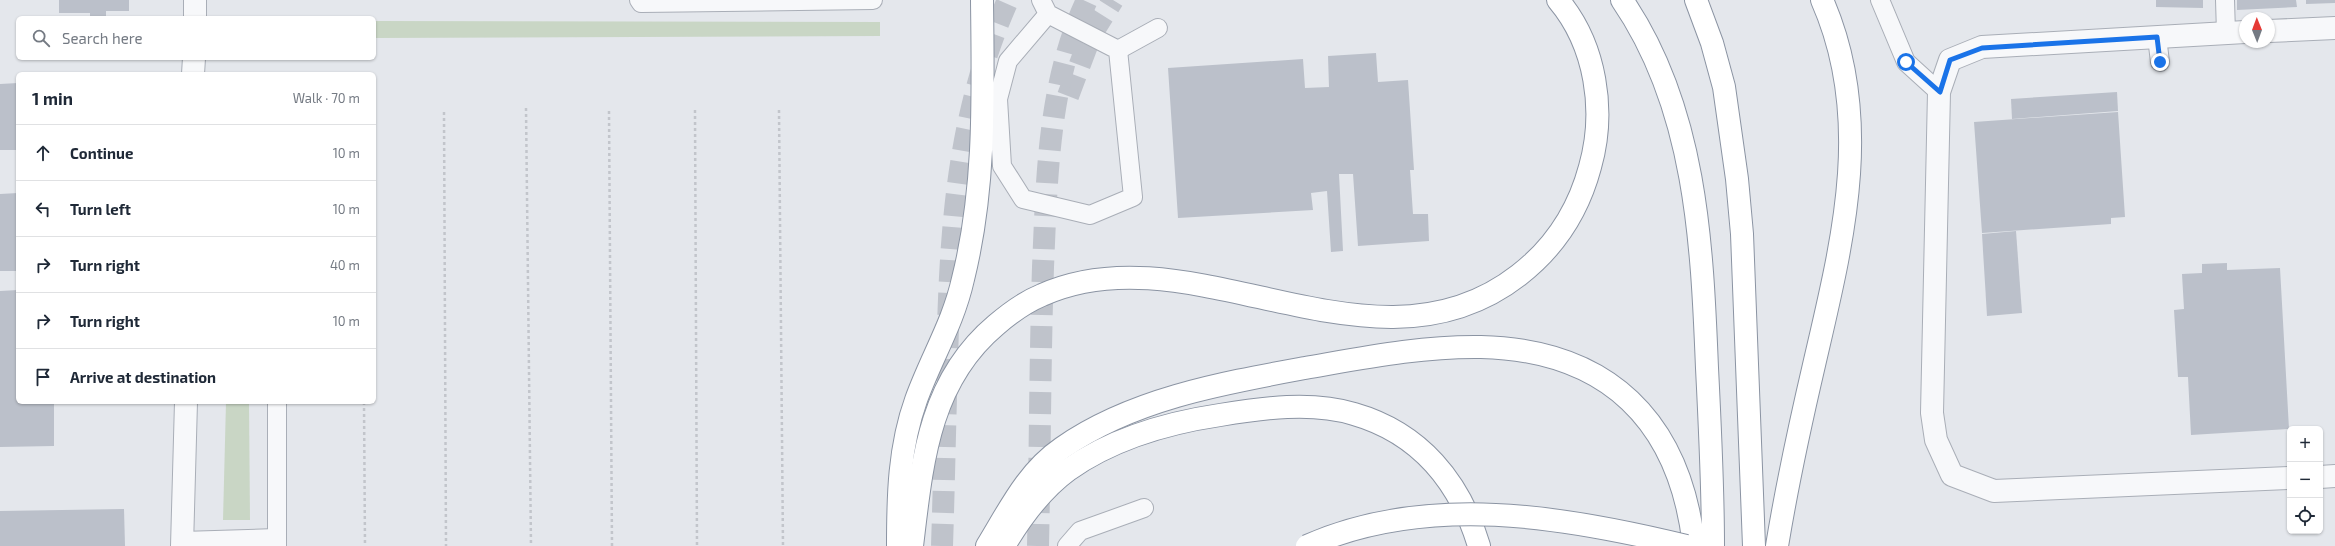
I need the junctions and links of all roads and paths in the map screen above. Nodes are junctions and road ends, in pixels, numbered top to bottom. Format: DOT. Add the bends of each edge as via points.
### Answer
graph roads {
  1 [pos="195,0"];
  2 [pos="639,0"];
  3 [pos="873,0"];
  4 [pos="982,0"];
  5 [pos="1558,0"];
  6 [pos="1622,0"];
  7 [pos="1696,0"];
  8 [pos="1822,0"];
  9 [pos="1880,0"];
  10 [pos="2225,0"];
  11 [pos="1045,7"];
  12 [pos="194,16"];
  13 [pos="1158,28"];
  14 [pos="2335,28"];
  15 [pos="2275,31"];
  16 [pos="2235,33"];
  17 [pos="2157,37"];
  18 [pos="1118,50"];
  19 [pos="194,60"];
  20 [pos="2160,62"];
  21 [pos="193,72"];
  22 [pos="1940,92"];
  23 [pos="526,108"];
  24 [pos="695,110"];
  25 [pos="779,110"];
  26 [pos="609,111"];
  27 [pos="444,112"];
  28 [pos="186,404"];
  29 [pos="276,404"];
  30 [pos="364,404"];
  31 [pos="2335,476"];
  32 [pos="2323,477"];
  33 [pos="2287,478"];
  34 [pos="1144,508"];
  35 [pos="277,542"];
  36 [pos="182,544"];
  37 [pos="365,546"];
  38 [pos="446,546"];
  39 [pos="531,546"];
  40 [pos="612,546"];
  41 [pos="697,546"];
  42 [pos="783,546"];
  43 [pos="898,546"];
  44 [pos="912,546"];
  45 [pos="988,546"];
  46 [pos="1004,546"];
  47 [pos="1067,546"];
  48 [pos="1307,546"];
  49 [pos="1479,546"];
  50 [pos="1686,546"];
  51 [pos="1694,546"];
  52 [pos="1713,546"];
  53 [pos="1754,546"];
  54 [pos="1777,546"];
  1 -- 12 [label="street"];
  2 -- 3 [label="lane" via="641,3"];
  4 -- 43 [label="highway" via="983,136 980,186 973,235 950,325 916,400 904,443 899,482"];
  5 -- 44 [label="highway" via="1578,29 1590,59 1596,91 1597,122 1594,154 1586,185 1574,214 1556,240 1535,263 1510,282 1483,297 1454,308 1421,315 1383,316 1312,310 1163,278 1131,276 1099,278 1068,284 1040,295 1013,311 987,333 950,380 936,409 928,441 921,472"];
  6 -- 52 [label="highway" via="1661,71 1675,110 1694,192 1704,282"];
  7 -- 53 [label="highway" via="1724,87 1737,179 1742,234"];
  8 -- 54 [label="highway" via="1838,48 1846,90 1850,176 1836,270 1804,407"];
  9 -- 22 [label="lane" via="1906,62"];
  10 -- 16 [label="lane"];
  11 -- 18 [label="lane"];
  11 -- 18 [label="lane" via="1008,61 998,99 1002,166 1023,199 1090,214 1134,197"];
  13 -- 18 [label="lane"];
  14 -- 15 [label="street"];
  16 -- 17 [label="street"];
  17 -- 20 [label="lane"];
  17 -- 22 [label="street" via="1982,48 1950,60"];
  19 -- 21 [label="street"];
  22 -- 33 [label="street" via="1932,413 1936,440 1952,475 1994,491"];
  23 -- 39 [label="path"];
  24 -- 41 [label="path"];
  25 -- 42 [label="path"];
  26 -- 40 [label="path"];
  27 -- 38 [label="path"];
  28 -- 36 [label="street"];
  29 -- 35 [label="lane"];
  30 -- 37 [label="path"];
  31 -- 32 [label="street"];
  34 -- 47 [label="lane" via="1080,531"];
  35 -- 36 [label="lane"];
  45 -- 51 [label="highway" via="1013,500 1034,473 1061,449 1093,429 1132,411 1170,398 1283,372 1409,352 1481,347 1515,349 1582,367 1608,382 1629,399 1650,422 1667,448 1687,504"];
  46 -- 49 [label="highway" via="1039,497 1066,471 1094,453 1164,427 1212,416 1285,408 1319,408 1354,414 1385,426 1414,445 1438,466 1456,492 1471,518"];
  48 -- 50 [label="highway, bridge" via="1357,528 1398,519 1481,514 1574,523"];
}
